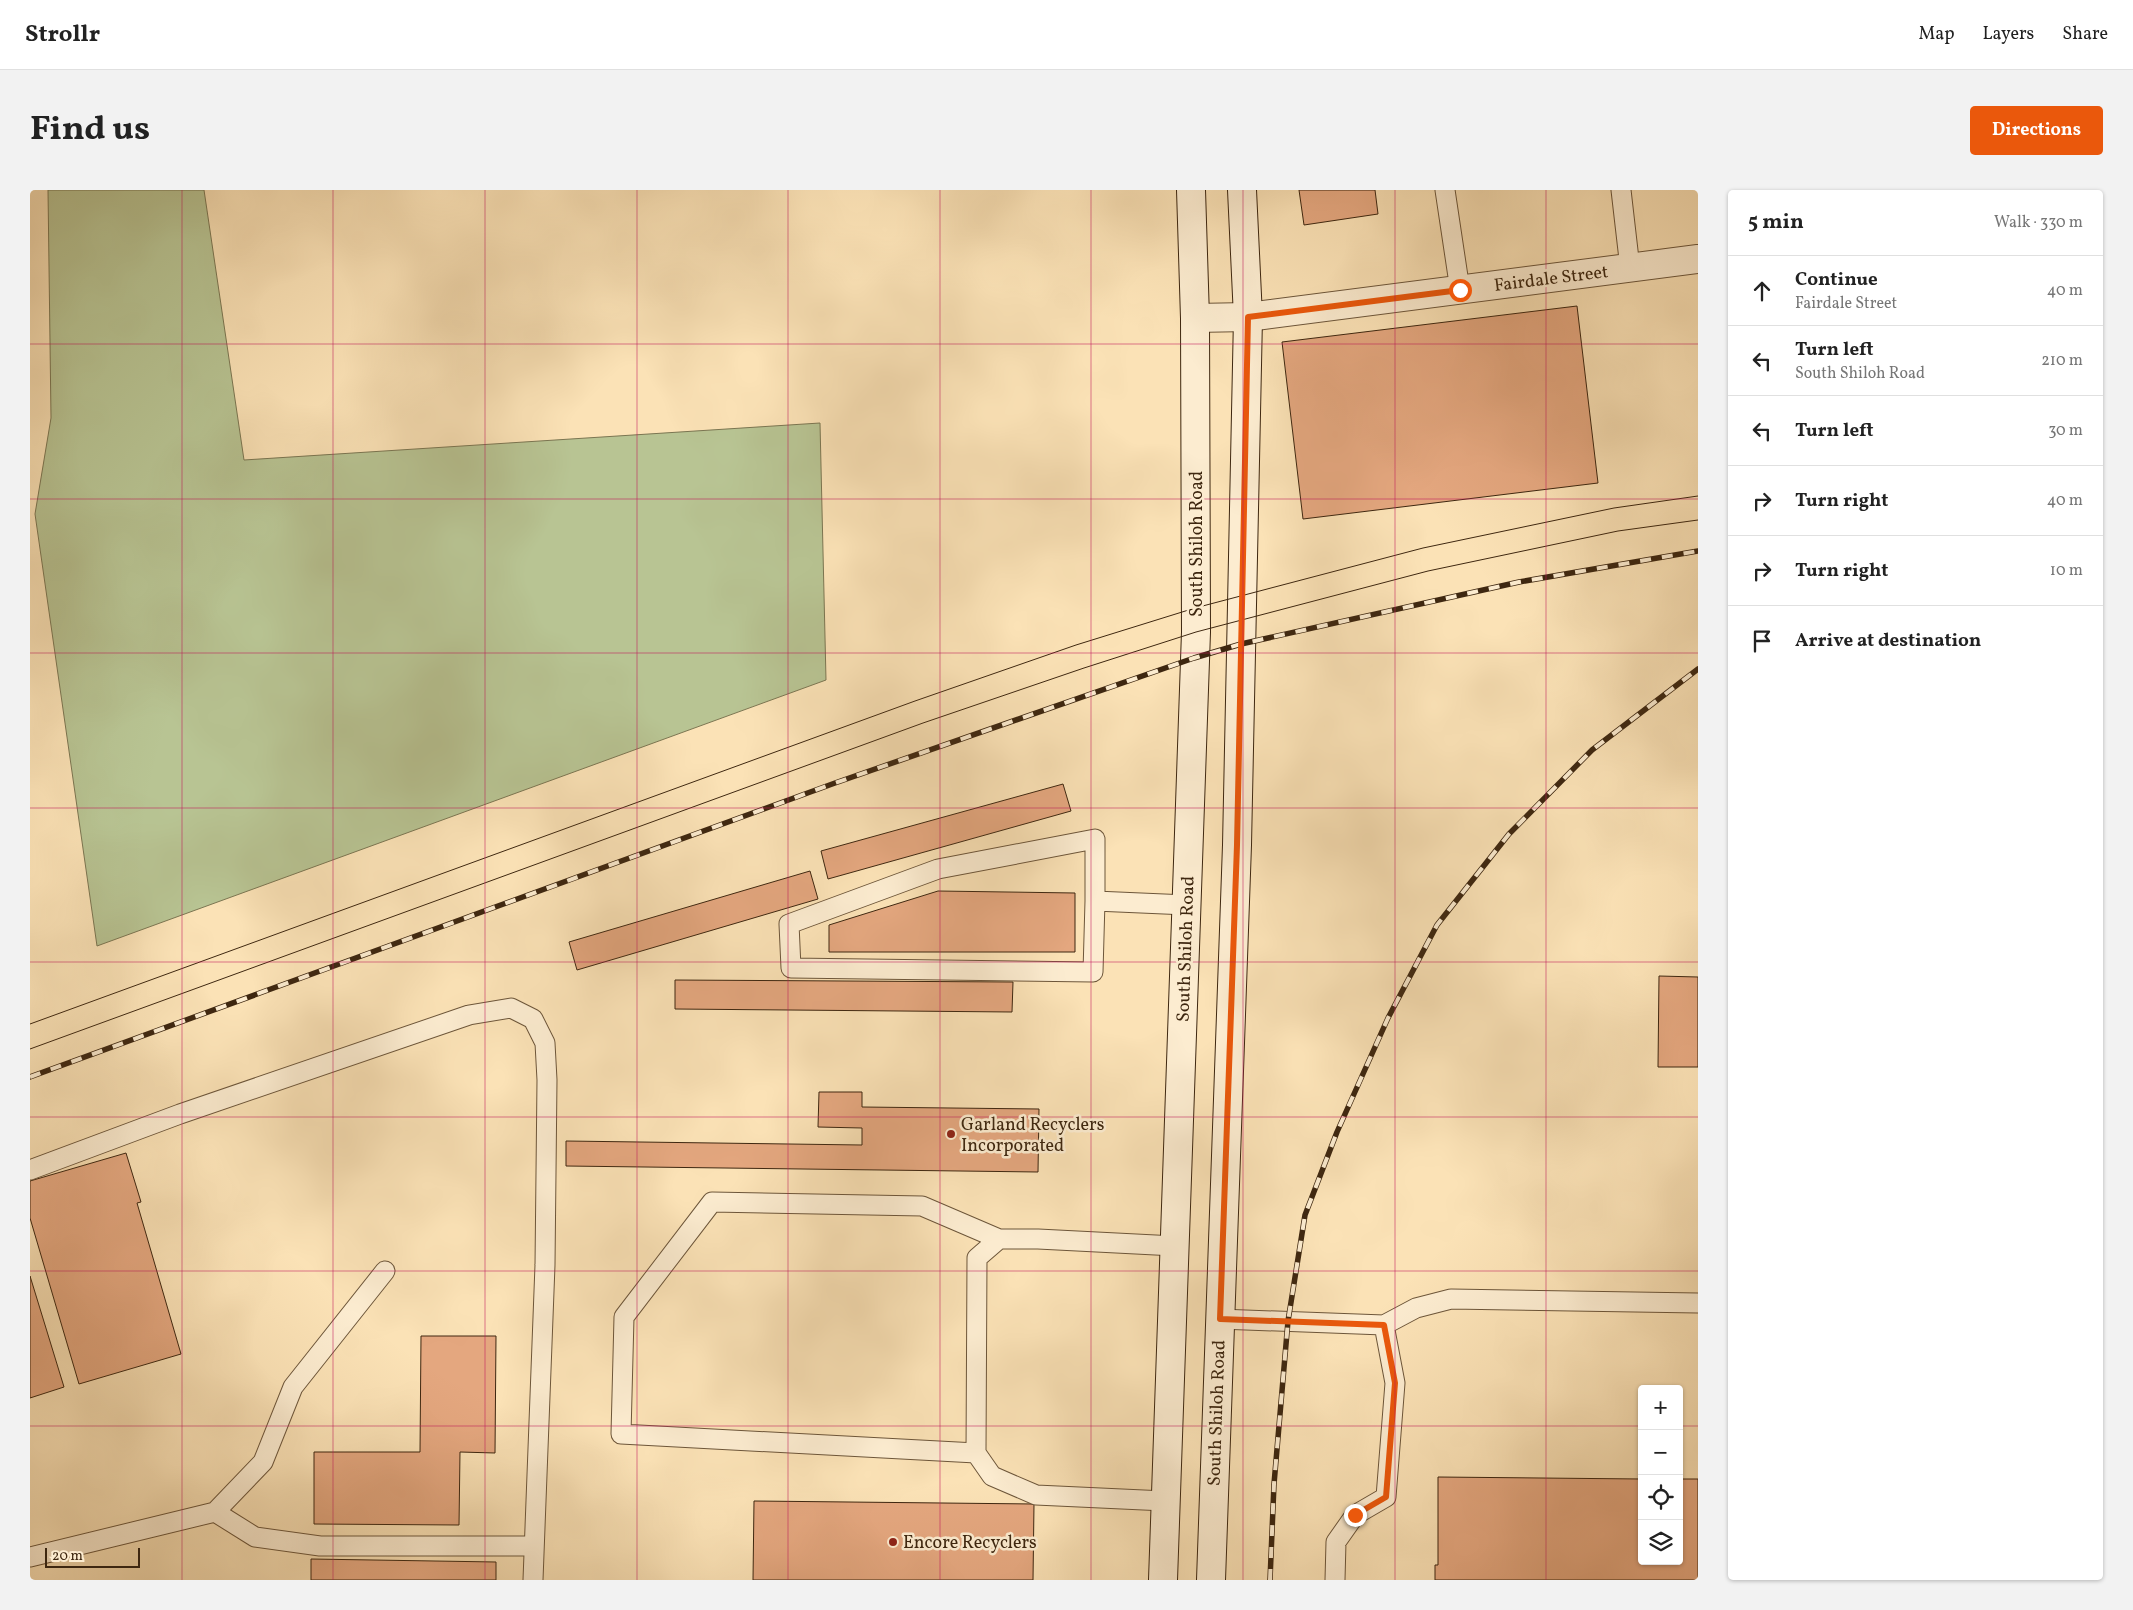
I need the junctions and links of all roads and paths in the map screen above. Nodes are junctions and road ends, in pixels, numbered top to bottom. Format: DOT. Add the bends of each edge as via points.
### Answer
graph roads {
  1 [pos="1192,190"];
  2 [pos="1242,190"];
  3 [pos="1445,190"];
  4 [pos="1620,190"];
  5 [pos="1698,259"];
  6 [pos="1630,268"];
  7 [pos="1460,290"];
  8 [pos="1248,317"];
  9 [pos="1195,318"];
  10 [pos="1095,901"];
  11 [pos="1187,905"];
  12 [pos="30,1170"];
  13 [pos="999,1239"];
  14 [pos="1175,1246"];
  15 [pos="386,1271"];
  16 [pos="1698,1303"];
  17 [pos="1220,1319"];
  18 [pos="1384,1325"];
  19 [pos="976,1453"];
  20 [pos="1165,1501"];
  21 [pos="215,1512"];
  22 [pos="534,1546"];
  23 [pos="30,1557"];
  24 [pos="533,1580"];
  25 [pos="1163,1580"];
  26 [pos="1210,1580"];
  27 [pos="1334,1580"];
  1 -- 9 [label="main road, South Shiloh Road"];
  2 -- 8 [label="main road, South Shiloh Road"];
  3 -- 7 [label="lane"];
  4 -- 6 [label="lane"];
  5 -- 6 [label="main road, Fairdale Street"];
  6 -- 7 [label="main road, Fairdale Street"];
  7 -- 8 [label="main road, Fairdale Street"];
  8 -- 9 [label="main road, Fairdale Street"];
  8 -- 17 [label="main road, South Shiloh Road" via="1237,845"];
  9 -- 11 [label="main road, South Shiloh Road" via="1196,632"];
  10 -- 10 [label="lane" via="1095,839 938,870 789,924 791,968 1093,972"];
  10 -- 11 [label="lane"];
  11 -- 14 [label="main road, South Shiloh Road"];
  12 -- 22 [label="lane" via="180,1114 469,1015 511,1008 533,1019 545,1043 547,1080 545,1265"];
  13 -- 14 [label="lane"];
  13 -- 19 [label="lane" via="977,1258"];
  13 -- 19 [label="lane" via="922,1206 712,1202 624,1317 621,1434"];
  14 -- 20 [label="main road, South Shiloh Road"];
  15 -- 21 [label="lane" via="293,1387 263,1462"];
  16 -- 18 [label="lane" via="1451,1299 1416,1308"];
  17 -- 18 [label="lane"];
  17 -- 26 [label="main road, South Shiloh Road"];
  18 -- 27 [label="lane" via="1395,1383 1386,1497 1355,1515 1336,1542"];
  19 -- 20 [label="lane" via="992,1476 1036,1495"];
  20 -- 25 [label="main road, South Shiloh Road"];
  21 -- 22 [label="lane" via="255,1537 320,1546"];
  21 -- 23 [label="lane"];
  22 -- 24 [label="lane"];
}
